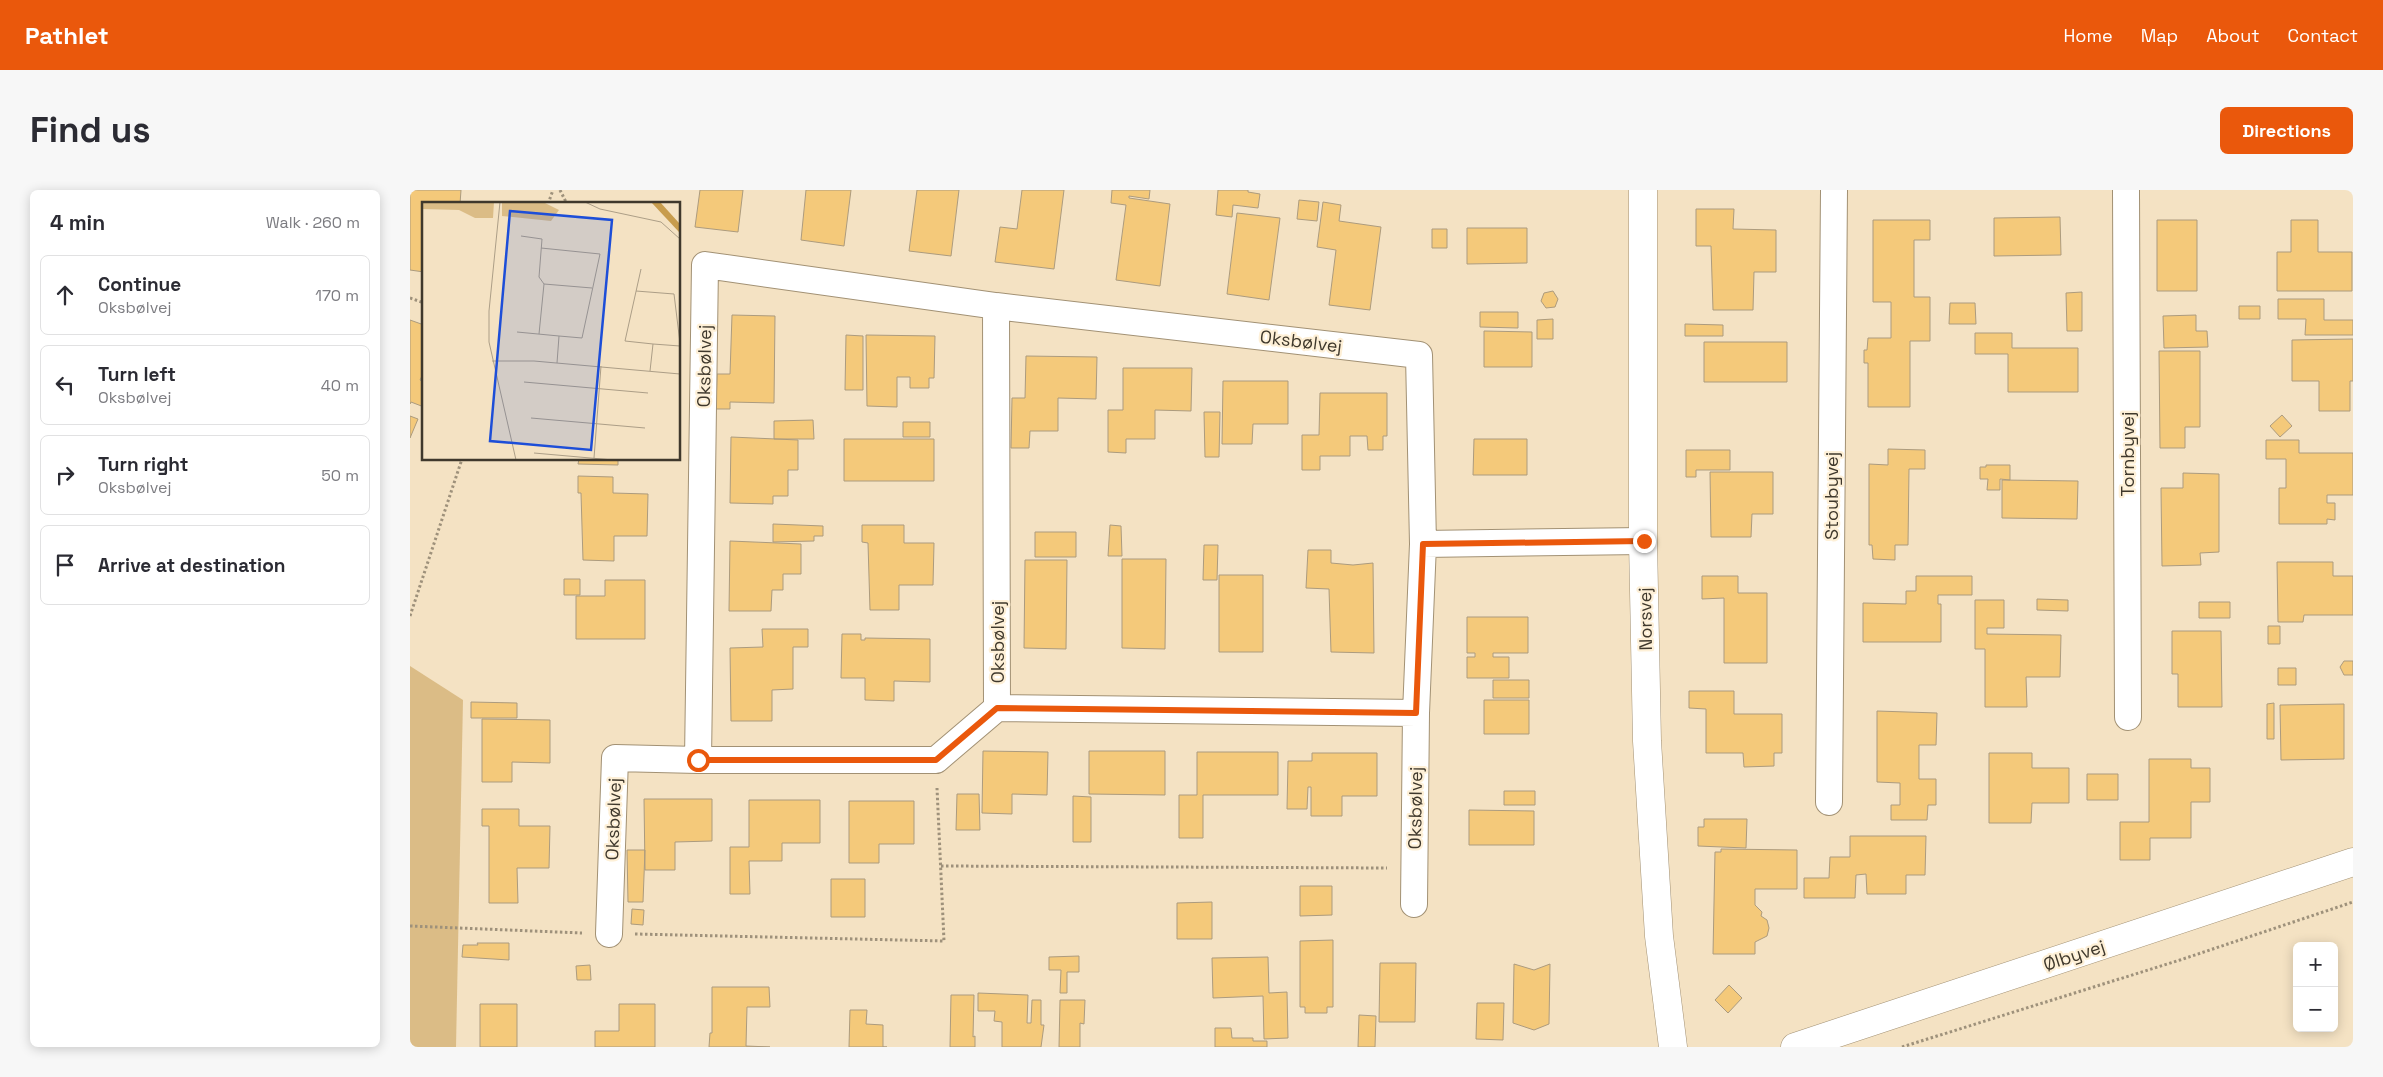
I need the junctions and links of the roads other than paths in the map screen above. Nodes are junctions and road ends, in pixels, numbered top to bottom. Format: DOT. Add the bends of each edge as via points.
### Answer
graph roads {
  1 [pos="1643,190"];
  2 [pos="1834,190"];
  3 [pos="2126,190"];
  4 [pos="996,306"];
  5 [pos="1644,541"];
  6 [pos="1423,544"];
  7 [pos="997,708"];
  8 [pos="1416,713"];
  9 [pos="2128,717"];
  10 [pos="698,760"];
  11 [pos="1829,802"];
  12 [pos="2353,862"];
  13 [pos="1414,904"];
  14 [pos="609,934"];
  15 [pos="1673,1047"];
  16 [pos="1795,1047"];
  1 -- 5 [label="street, Norsvej"];
  2 -- 11 [label="street, Stoubyvej"];
  3 -- 9 [label="street, Tornbyvej"];
  4 -- 6 [label="street, Oksbølvej" via="1419,355"];
  4 -- 7 [label="street, Oksbølvej"];
  4 -- 10 [label="street, Oksbølvej" via="705,265"];
  5 -- 6 [label="street"];
  5 -- 15 [label="street, Norsvej" via="1647,741 1659,936"];
  6 -- 8 [label="street, Oksbølvej"];
  7 -- 8 [label="street, Oksbølvej"];
  7 -- 10 [label="street, Oksbølvej" via="936,760"];
  8 -- 13 [label="street, Oksbølvej"];
  10 -- 14 [label="street, Oksbølvej" via="615,758"];
  12 -- 16 [label="street, Ølbyvej"];
}
